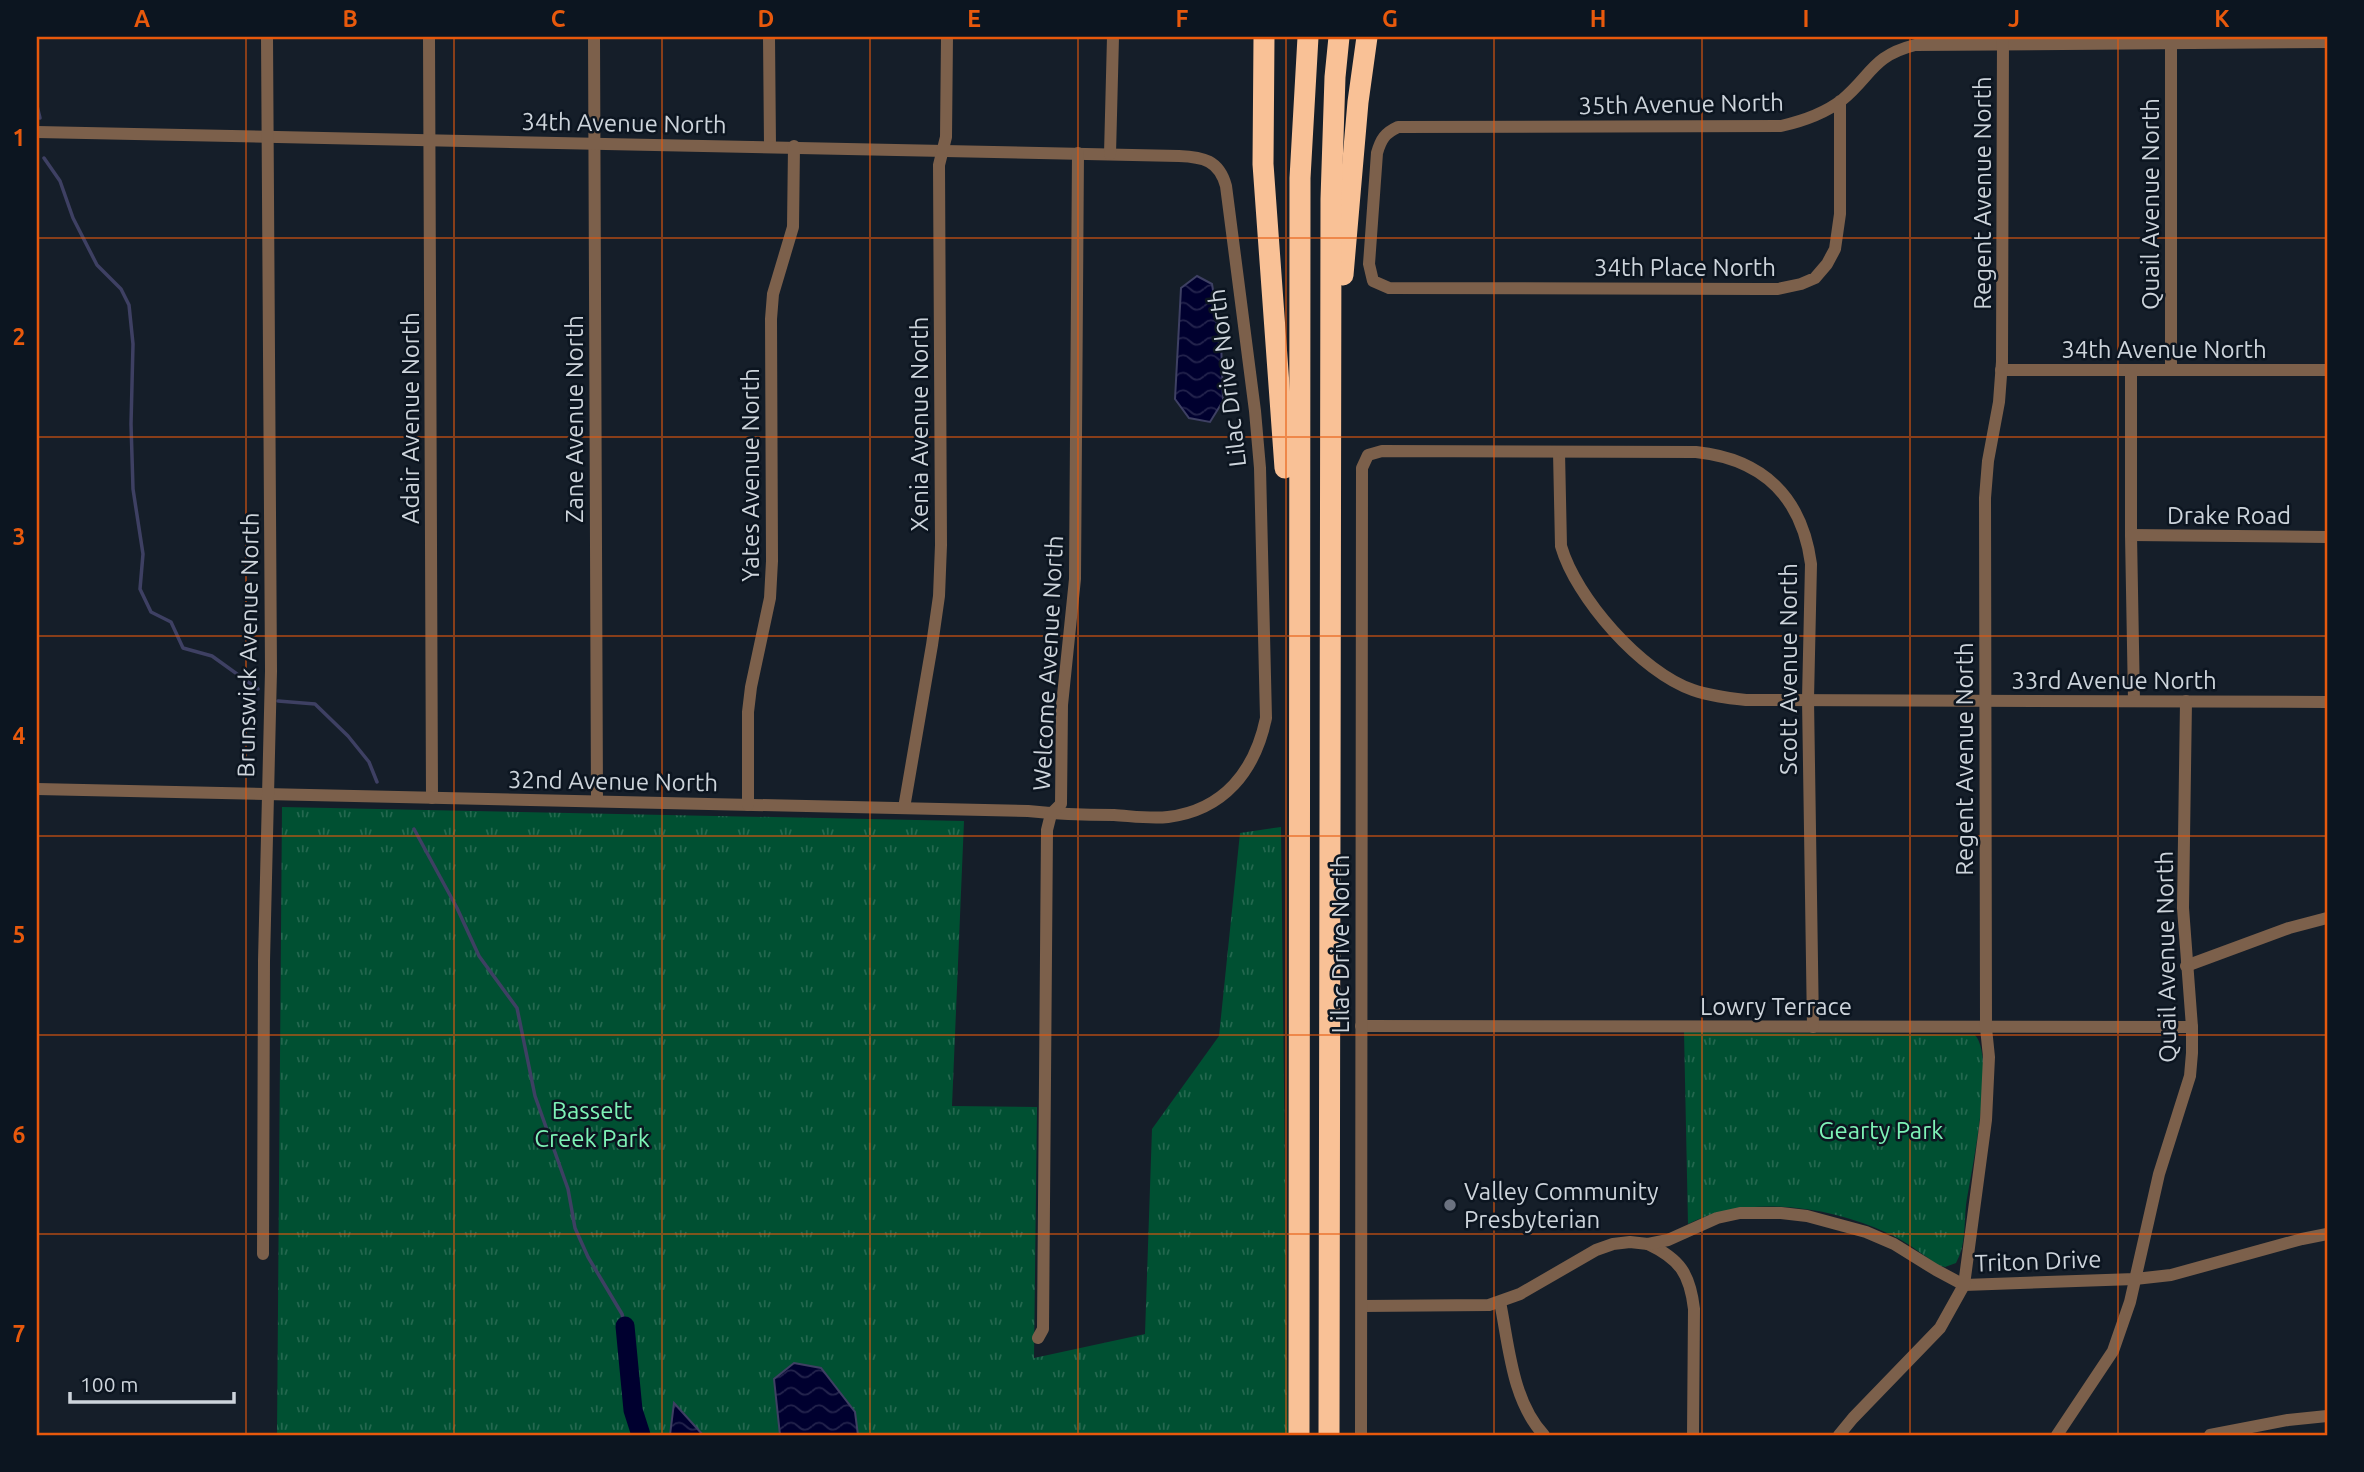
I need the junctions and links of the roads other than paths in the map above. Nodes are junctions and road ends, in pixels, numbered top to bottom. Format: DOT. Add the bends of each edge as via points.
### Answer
graph roads {
  1 [pos="267,37"];
  2 [pos="429,37"];
  3 [pos="594,37"];
  4 [pos="769,37"];
  5 [pos="947,37"];
  6 [pos="1113,37"];
  7 [pos="1264,37"];
  8 [pos="1308,37"];
  9 [pos="1339,37"];
  10 [pos="1367,37"];
  11 [pos="2171,39"];
  12 [pos="2003,40"];
  13 [pos="2327,42"];
  14 [pos="1840,101"];
  15 [pos="37,132"];
  16 [pos="267,138"];
  17 [pos="429,141"];
  18 [pos="594,144"];
  19 [pos="770,146"];
  20 [pos="794,146"];
  21 [pos="942,149"];
  22 [pos="1077,153"];
  23 [pos="1110,154"];
  24 [pos="1210,161"];
  25 [pos="1373,281"];
  26 [pos="2001,370"];
  27 [pos="2132,370"];
  28 [pos="2171,370"];
  29 [pos="2327,370"];
  30 [pos="1330,410"];
  31 [pos="1559,452"];
  32 [pos="1368,454"];
  33 [pos="2131,536"];
  34 [pos="2327,537"];
  35 [pos="1298,630"];
  36 [pos="1808,699"];
  37 [pos="1984,701"];
  38 [pos="2134,701"];
  39 [pos="2186,701"];
  40 [pos="2327,702"];
  41 [pos="37,789"];
  42 [pos="268,795"];
  43 [pos="432,798"];
  44 [pos="597,801"];
  45 [pos="748,805"];
  46 [pos="904,808"];
  47 [pos="1189,813"];
  48 [pos="1051,814"];
  49 [pos="2327,918"];
  50 [pos="2186,966"];
  51 [pos="1361,1026"];
  52 [pos="1813,1027"];
  53 [pos="2192,1027"];
  54 [pos="1986,1028"];
  55 [pos="2327,1234"];
  56 [pos="1648,1244"];
  57 [pos="263,1254"];
  58 [pos="2135,1279"];
  59 [pos="1964,1284"];
  60 [pos="1500,1302"];
  61 [pos="1362,1306"];
  62 [pos="1038,1338"];
  63 [pos="2327,1416"];
  64 [pos="1299,1435"];
  65 [pos="1329,1435"];
  66 [pos="1361,1435"];
  67 [pos="1544,1435"];
  68 [pos="1693,1435"];
  69 [pos="1839,1435"];
  70 [pos="2057,1435"];
  71 [pos="2210,1435"];
  1 -- 16 [label="street, Brunswick Avenue North"];
  2 -- 17 [label="street, Adair Avenue North"];
  3 -- 18 [label="street, Zane Avenue North"];
  4 -- 19 [label="street"];
  5 -- 21 [label="street, Xenia Avenue North"];
  6 -- 23 [label="street"];
  7 -- 35 [label="highway" via="1262,164 1285,443 1287,538"];
  8 -- 35 [label="highway" via="1300,178"];
  9 -- 30 [label="highway" via="1331,199"];
  10 -- 30 [label="highway"];
  11 -- 12 [label="street, 35th Avenue North"];
  11 -- 13 [label="street, 35th Avenue North"];
  11 -- 28 [label="street, Quail Avenue North"];
  12 -- 14 [label="street, 35th Avenue North" via="1900,49 1871,67"];
  12 -- 26 [label="street, Regent Avenue North"];
  14 -- 25 [label="street, 35th Avenue North" via="1804,121 1781,126 1408,125 1388,131 1377,153 1369,264"];
  14 -- 25 [label="street, 34th Place North" via="1840,214 1835,249 1815,278 1801,284 1779,289 1389,288"];
  15 -- 16 [label="street, 34th Avenue North"];
  16 -- 17 [label="street, 34th Avenue North"];
  16 -- 42 [label="street, Brunswick Avenue North" via="271,461"];
  17 -- 18 [label="street, 34th Avenue North"];
  17 -- 43 [label="street, Adair Avenue North"];
  18 -- 19 [label="street, 34th Avenue North"];
  18 -- 44 [label="street, Zane Avenue North"];
  19 -- 20 [label="street, 34th Avenue North"];
  20 -- 21 [label="street, 34th Avenue North"];
  20 -- 45 [label="street, Yates Avenue North" via="793,227 773,294 771,319 772,561 770,598 748,712"];
  21 -- 22 [label="street, 34th Avenue North"];
  21 -- 46 [label="street, Xenia Avenue North" via="939,596"];
  22 -- 23 [label="street, 34th Avenue North"];
  22 -- 48 [label="street, Welcome Avenue North" via="1075,579 1062,705 1061,804"];
  23 -- 24 [label="street, 34th Avenue North"];
  24 -- 47 [label="street, Lilac Drive North" via="1219,168 1226,186 1255,411 1266,718 1251,764 1233,786"];
  26 -- 27 [label="street, 34th Avenue North"];
  26 -- 37 [label="street, Regent Avenue North" via="1985,498"];
  27 -- 28 [label="street, 34th Avenue North"];
  27 -- 33 [label="street"];
  28 -- 29 [label="street, 34th Avenue North"];
  30 -- 65 [label="highway"];
  31 -- 32 [label="street, Scott Avenue North"];
  31 -- 36 [label="street, 33rd Avenue North" via="1559,531 1565,561 1591,603 1643,661 1691,690 1718,697"];
  31 -- 36 [label="street, Scott Avenue North" via="1717,454 1759,471 1776,485 1801,521 1808,542"];
  32 -- 51 [label="street, Lilac Drive North" via="1362,468"];
  33 -- 34 [label="street, Drake Road"];
  33 -- 38 [label="street"];
  35 -- 64 [label="highway"];
  36 -- 37 [label="street, 33rd Avenue North"];
  36 -- 52 [label="street, Scott Avenue North"];
  37 -- 38 [label="street, 33rd Avenue North"];
  37 -- 54 [label="street, Regent Avenue North"];
  38 -- 39 [label="street, 33rd Avenue North"];
  39 -- 40 [label="street, 33rd Avenue North"];
  39 -- 50 [label="street, Quail Avenue North"];
  41 -- 42 [label="street, 32nd Avenue North"];
  42 -- 43 [label="street, 32nd Avenue North"];
  42 -- 57 [label="street, Brunswick Avenue North"];
  43 -- 44 [label="street, 32nd Avenue North"];
  44 -- 45 [label="street, 32nd Avenue North"];
  45 -- 46 [label="street, 32nd Avenue North"];
  46 -- 48 [label="street, 32nd Avenue North"];
  47 -- 48 [label="street, 32nd Avenue North" via="1166,817"];
  48 -- 62 [label="street, Welcome Avenue North" via="1046,830 1043,1329"];
  49 -- 50 [label="street"];
  50 -- 53 [label="street, Quail Avenue North"];
  51 -- 52 [label="street, Lowry Terrace"];
  51 -- 61 [label="street, Lilac Drive North"];
  52 -- 54 [label="street, Lowry Terrace"];
  53 -- 54 [label="street, Lowry Terrace"];
  53 -- 58 [label="street, Quail Avenue North" via="2190,1076 2159,1174"];
  54 -- 59 [label="street, Regent Avenue North" via="1986,1120"];
  55 -- 58 [label="street, Triton Drive" via="2171,1275"];
  56 -- 59 [label="street, Triton Drive" via="1717,1218 1780,1213 1866,1232"];
  56 -- 60 [label="street, Triton Drive" via="1630,1242 1596,1250"];
  56 -- 68 [label="street" via="1677,1262 1692,1292"];
  58 -- 59 [label="street, Triton Drive"];
  58 -- 70 [label="street, Quail Avenue North" via="2113,1351"];
  59 -- 69 [label="street, Regent Avenue North" via="1940,1328"];
  60 -- 61 [label="street, Triton Drive" via="1489,1306"];
  60 -- 67 [label="street" via="1516,1382"];
  61 -- 66 [label="street, Lilac Drive North"];
  63 -- 71 [label="street"];
}
